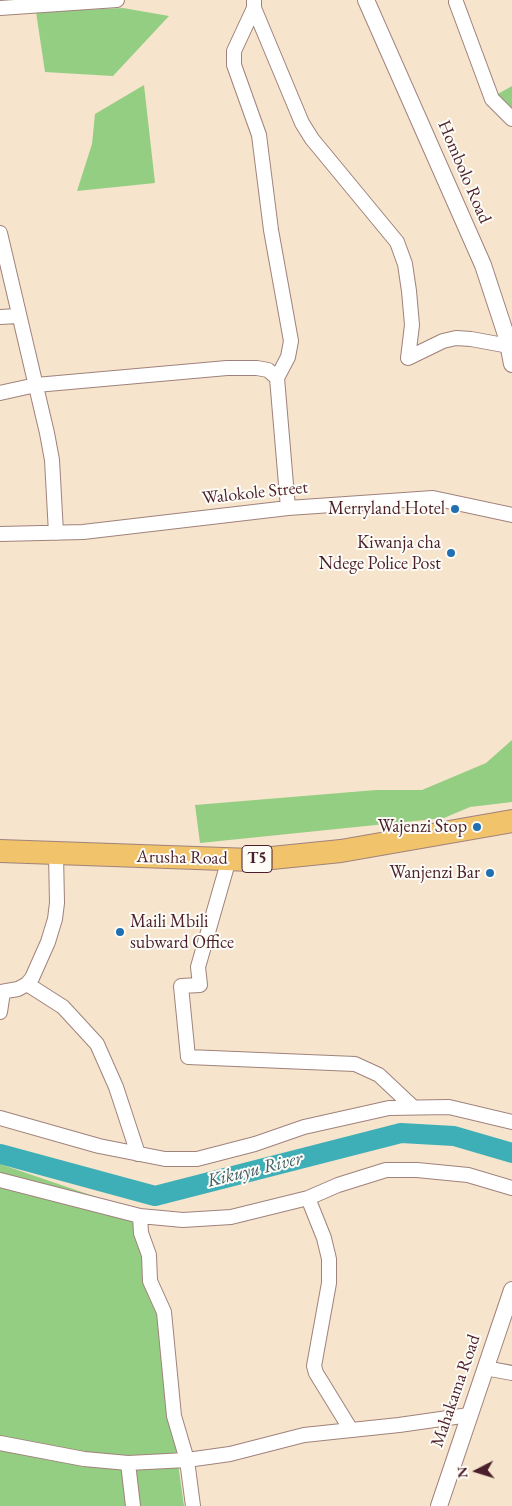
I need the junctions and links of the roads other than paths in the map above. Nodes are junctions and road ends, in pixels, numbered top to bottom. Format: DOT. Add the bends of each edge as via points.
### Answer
graph roads {
  1 [pos="117,0"];
  2 [pos="366,0"];
  3 [pos="456,2"];
  4 [pos="254,4"];
  5 [pos="0,8"];
  6 [pos="512,119"];
  7 [pos="0,233"];
  8 [pos="18,316"];
  9 [pos="0,317"];
  10 [pos="509,346"];
  11 [pos="512,364"];
  12 [pos="277,378"];
  13 [pos="36,385"];
  14 [pos="0,393"];
  15 [pos="288,508"];
  16 [pos="512,515"];
  17 [pos="56,533"];
  18 [pos="0,534"];
  19 [pos="512,821"];
  20 [pos="0,851"];
  21 [pos="56,854"];
  22 [pos="229,859"];
  23 [pos="27,984"];
  24 [pos="2,992"];
  25 [pos="0,1012"];
  26 [pos="414,1106"];
  27 [pos="0,1118"];
  28 [pos="512,1122"];
  29 [pos="138,1154"];
  30 [pos="0,1180"];
  31 [pos="512,1188"];
  32 [pos="308,1198"];
  33 [pos="140,1216"];
  34 [pos="512,1290"];
  35 [pos="485,1368"];
  36 [pos="512,1373"];
  37 [pos="469,1415"];
  38 [pos="351,1430"];
  39 [pos="0,1443"];
  40 [pos="187,1460"];
  41 [pos="128,1463"];
  42 [pos="133,1506"];
  43 [pos="193,1506"];
  44 [pos="439,1506"];
  1 -- 5 [label="street"];
  2 -- 10 [label="street, Hombolo Road" via="483,265"];
  3 -- 6 [label="street" via="492,99"];
  4 -- 10 [label="street" via="282,80 312,140 397,242 409,290 412,325 408,358 456,338"];
  4 -- 12 [label="street" via="234,51 234,65 259,135 271,230 291,341 288,357"];
  7 -- 8 [label="street"];
  8 -- 9 [label="street"];
  8 -- 13 [label="street"];
  10 -- 11 [label="street, Hombolo Road"];
  12 -- 13 [label="street" via="268,370 227,368"];
  12 -- 15 [label="street"];
  13 -- 14 [label="street"];
  13 -- 17 [label="street" via="52,460"];
  15 -- 16 [label="street, Walokole Street" via="433,498"];
  15 -- 17 [label="street, Walokole Street"];
  17 -- 18 [label="street, Walokole Street"];
  19 -- 22 [label="highway, Arusha Road / T5" via="341,851 252,860"];
  20 -- 21 [label="highway, Arusha Road / T5"];
  21 -- 22 [label="highway, Arusha Road / T5"];
  21 -- 23 [label="street" via="55,920 39,963"];
  22 -- 26 [label="street" via="198,967 200,985 181,986 188,1057 355,1064 379,1075"];
  23 -- 24 [label="street"];
  23 -- 29 [label="street" via="63,1007 97,1044 116,1087"];
  24 -- 25 [label="street"];
  26 -- 28 [label="street" via="449,1107"];
  26 -- 29 [label="street" via="369,1111 196,1159 165,1160"];
  27 -- 29 [label="street"];
  30 -- 33 [label="street"];
  31 -- 32 [label="street" via="468,1175 386,1170"];
  32 -- 33 [label="street" via="232,1217 183,1220"];
  32 -- 38 [label="street" via="329,1259 329,1283 314,1366"];
  33 -- 40 [label="street" via="141,1233 149,1255 150,1282 164,1312 174,1416"];
  34 -- 35 [label="street, Mahakama Road"];
  35 -- 36 [label="street"];
  35 -- 37 [label="street, Mahakama Road"];
  37 -- 38 [label="street"];
  37 -- 44 [label="street, Mahakama Road"];
  38 -- 40 [label="street" via="304,1435 230,1454"];
  39 -- 41 [label="street" via="84,1459"];
  40 -- 41 [label="street"];
  40 -- 43 [label="street"];
  41 -- 42 [label="street"];
}
